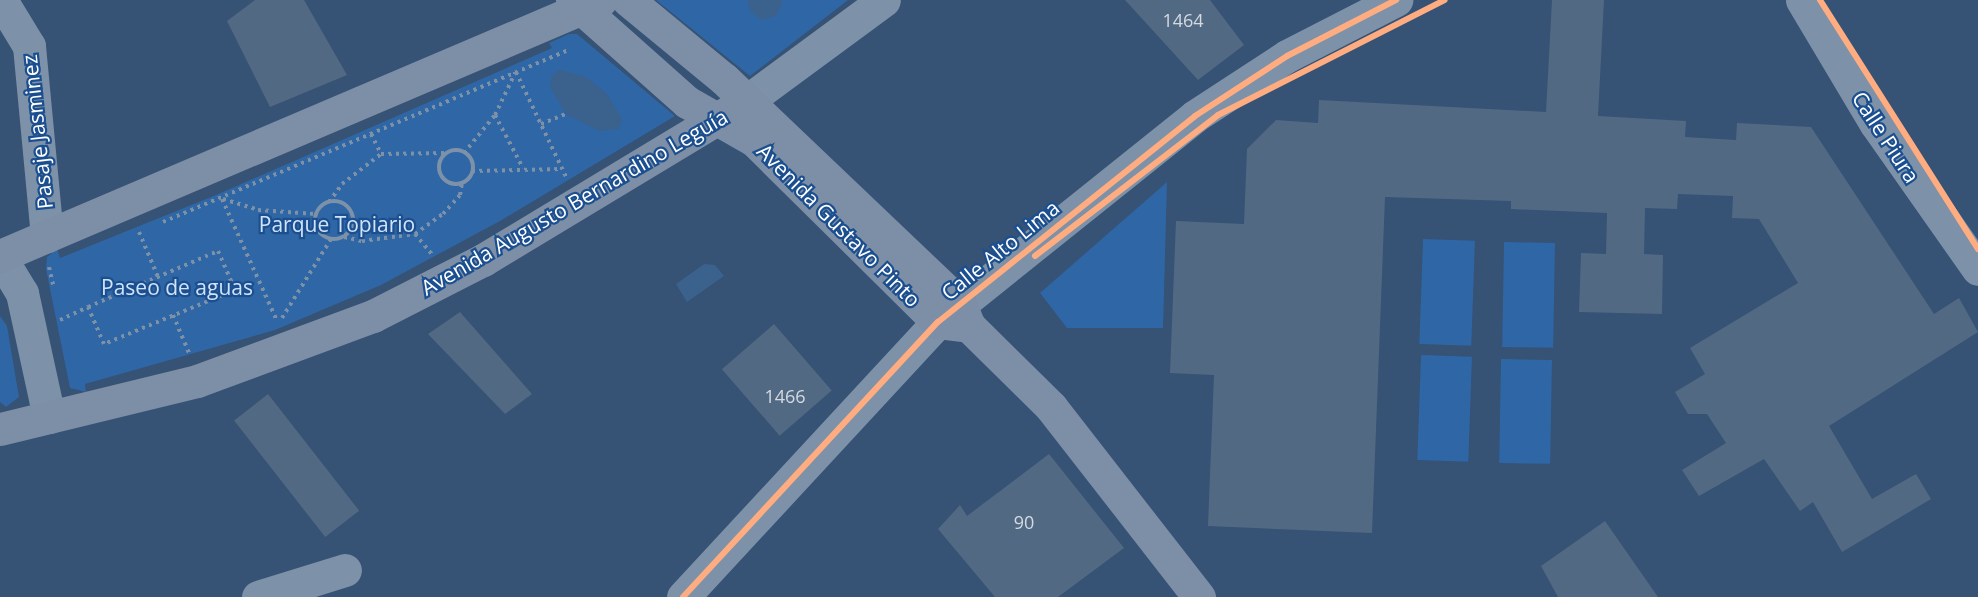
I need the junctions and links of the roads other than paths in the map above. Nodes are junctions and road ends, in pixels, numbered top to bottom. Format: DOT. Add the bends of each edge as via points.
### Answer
graph roads {
  1 [pos="1,0"];
  2 [pos="628,0"];
  3 [pos="884,0"];
  4 [pos="1802,0"];
  5 [pos="1371,2"];
  6 [pos="584,3"];
  7 [pos="747,100"];
  8 [pos="715,120"];
  9 [pos="47,236"];
  10 [pos="0,257"];
  11 [pos="1978,269"];
  12 [pos="956,317"];
  13 [pos="49,417"];
  14 [pos="0,429"];
  15 [pos="345,570"];
  16 [pos="258,597"];
  17 [pos="683,597"];
  18 [pos="1199,597"];
  1 -- 9 [label="street, Pasaje Jasminez" via="29,46"];
  2 -- 7 [label="main road, Avenida Gustavo Pinto"];
  3 -- 7 [label="street, Avenida Augusto Bernardino Leguía"];
  4 -- 11 [label="street, Calle Piura" via="1876,124"];
  5 -- 12 [label="street, Calle Alto Lima" via="1125,167"];
  6 -- 8 [label="main road, Avenida Gustavo Pinto"];
  6 -- 9 [label="main road"];
  7 -- 8 [label="main road, Avenida Augusto Bernardino Leguía"];
  7 -- 12 [label="main road, Avenida Gustavo Pinto"];
  8 -- 12 [label="main road, Avenida Gustavo Pinto" via="754,140"];
  8 -- 13 [label="main road, Avenida Augusto Bernardino Leguía" via="483,260 373,316 197,381"];
  9 -- 10 [label="main road"];
  10 -- 13 [label="street" via="22,293"];
  12 -- 17 [label="street, Calle Alto Lima"];
  12 -- 18 [label="main road, Avenida Gustavo Pinto" via="1051,407"];
  13 -- 14 [label="main road, Avenida Augusto Bernardino Leguía"];
  15 -- 16 [label="street"];
}
